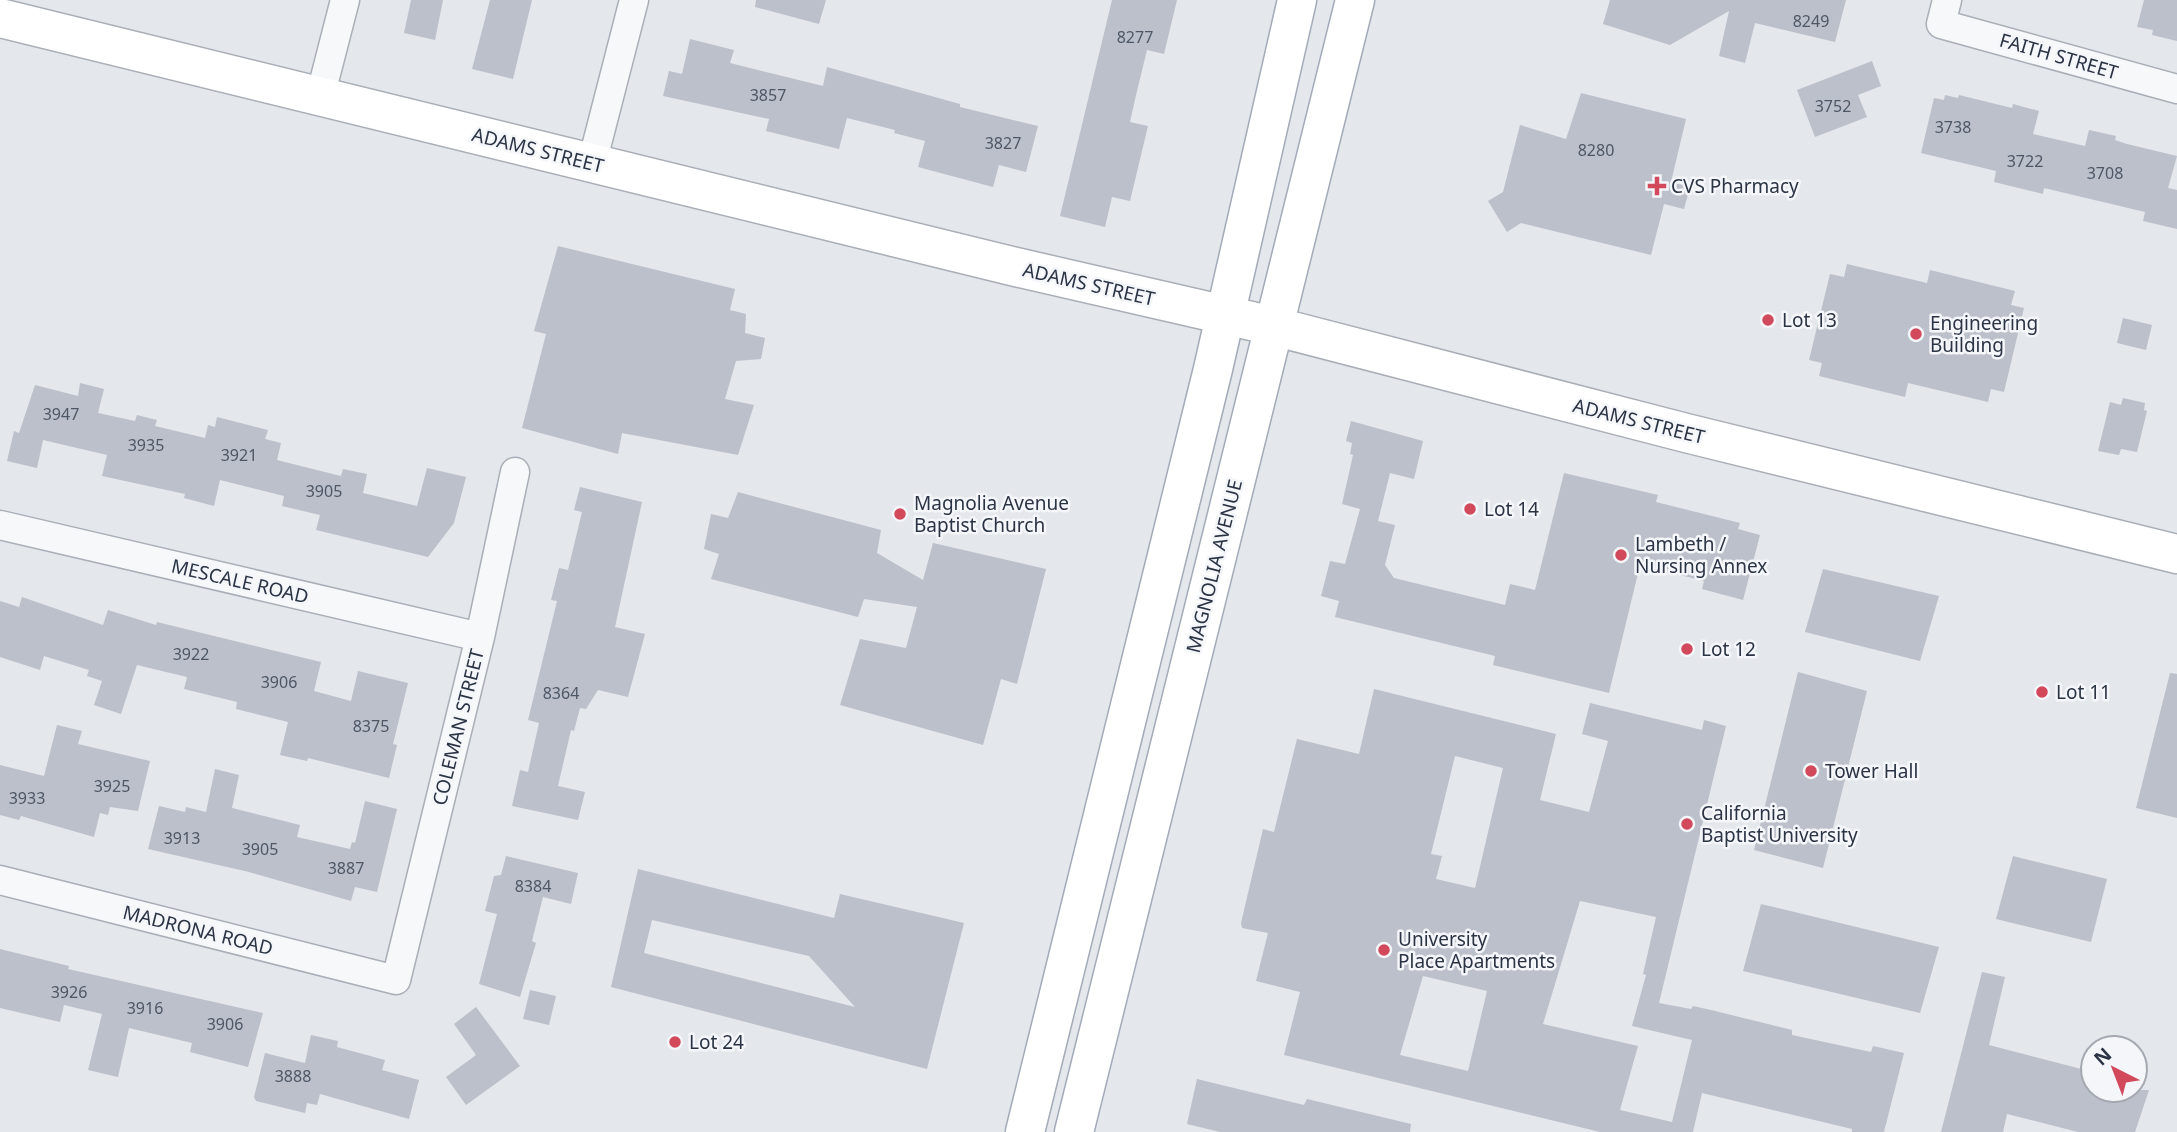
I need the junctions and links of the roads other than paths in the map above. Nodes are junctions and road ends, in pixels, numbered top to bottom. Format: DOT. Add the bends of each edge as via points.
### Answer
graph roads {
  1 [pos="345,0"];
  2 [pos="634,0"];
  3 [pos="1297,0"];
  4 [pos="1355,0"];
  5 [pos="1944,12"];
  6 [pos="0,18"];
  7 [pos="2177,89"];
  8 [pos="320,97"];
  9 [pos="592,163"];
  10 [pos="1226,315"];
  11 [pos="1273,326"];
  12 [pos="514,472"];
  13 [pos="0,525"];
  14 [pos="2177,554"];
  15 [pos="480,637"];
  16 [pos="0,880"];
  17 [pos="396,980"];
  18 [pos="1025,1132"];
  19 [pos="1074,1132"];
  1 -- 8 [label="street"];
  2 -- 9 [label="street"];
  3 -- 10 [label="main road"];
  4 -- 11 [label="main road, MAGNOLIA AVENUE"];
  5 -- 7 [label="street, FAITH STREET"];
  6 -- 8 [label="main road, ADAMS STREET"];
  8 -- 9 [label="main road, ADAMS STREET"];
  9 -- 10 [label="main road, ADAMS STREET"];
  10 -- 11 [label="main road, ADAMS STREET"];
  10 -- 18 [label="main road"];
  11 -- 14 [label="main road, ADAMS STREET"];
  11 -- 19 [label="main road, MAGNOLIA AVENUE"];
  12 -- 15 [label="street, COLEMAN STREET"];
  13 -- 15 [label="street, MESCALE ROAD"];
  15 -- 17 [label="street, COLEMAN STREET"];
  16 -- 17 [label="street, MADRONA ROAD"];
}
